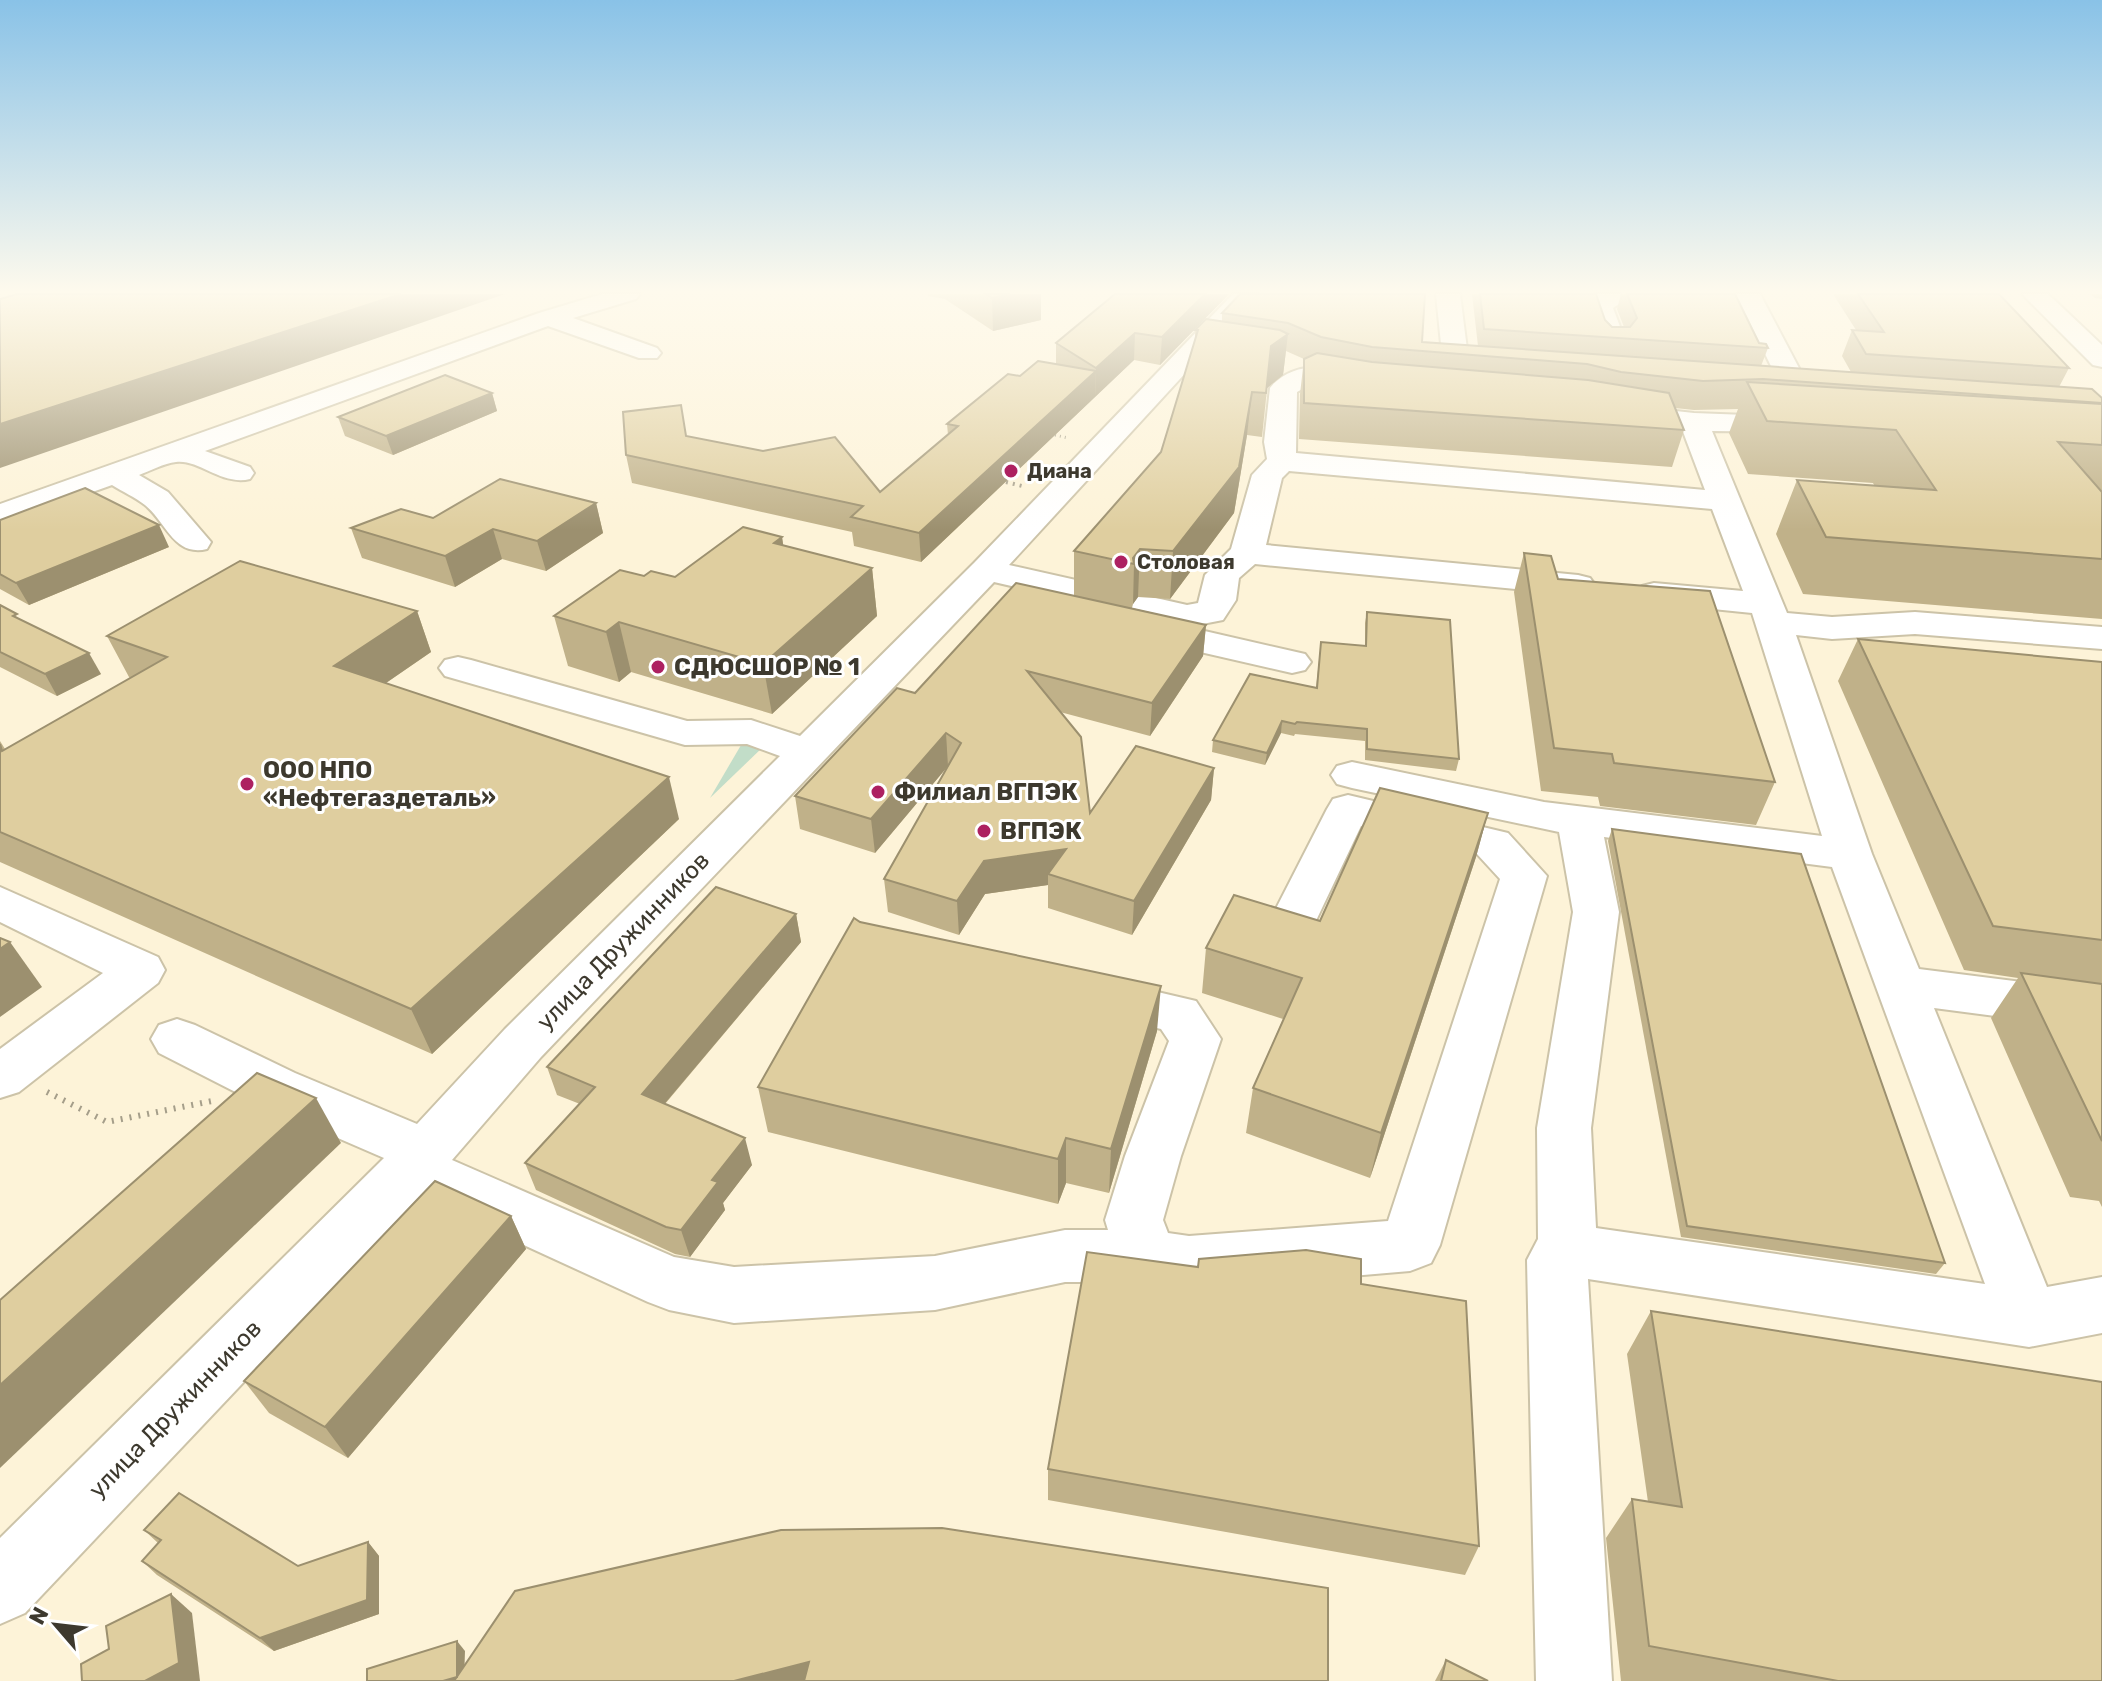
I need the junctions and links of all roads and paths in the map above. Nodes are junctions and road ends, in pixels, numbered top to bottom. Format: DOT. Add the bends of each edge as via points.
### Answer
graph roads {
  1 [pos="396,372"];
  2 [pos="1188,372"];
  3 [pos="1310,372"];
  4 [pos="1788,372"];
  5 [pos="1766,387"];
  6 [pos="1796,389"];
  7 [pos="1827,391"];
  8 [pos="1590,407"];
  9 [pos="1694,422"];
  10 [pos="1817,425"];
  11 [pos="177,451"];
  12 [pos="1282,461"];
  13 [pos="239,473"];
  14 [pos="115,474"];
  15 [pos="1006,482"];
  16 [pos="1027,487"];
  17 [pos="1725,501"];
  18 [pos="0,515"];
  19 [pos="195,542"];
  20 [pos="1247,553"];
  21 [pos="976,579"];
  22 [pos="1769,613"];
  23 [pos="2102,638"];
  24 [pos="1292,662"];
  25 [pos="458,668"];
  26 [pos="808,752"];
  27 [pos="1352,775"];
  28 [pos="1578,819"];
  29 [pos="1850,854"];
  30 [pos="0,903"];
  31 [pos="1286,936"];
  32 [pos="1899,985"];
  33 [pos="1054,988"];
  34 [pos="2102,1011"];
  35 [pos="177,1039"];
  36 [pos="3,1074"];
  37 [pos="276,1088"];
  38 [pos="230,1129"];
  39 [pos="418,1160"];
  40 [pos="1568,1250"];
  41 [pos="1146,1256"];
  42 [pos="2102,1305"];
  43 [pos="2029,1319"];
  44 [pos="0,1588"];
  45 [pos="1574,1681"];
  1 -- 11 [label="street"];
  2 -- 21 [label="street, улица Дружинников"];
  3 -- 12 [label="street" via="1284,388"];
  4 -- 6 [label="street"];
  5 -- 6 [label="street"];
  6 -- 7 [label="street"];
  8 -- 9 [label="street"];
  9 -- 10 [label="street"];
  9 -- 17 [label="street"];
  11 -- 13 [label="street"];
  11 -- 14 [label="street"];
  12 -- 17 [label="street"];
  12 -- 20 [label="street" via="1267,475"];
  14 -- 18 [label="street"];
  14 -- 19 [label="street" via="157,499"];
  15 -- 16 [label="path"];
  17 -- 22 [label="street"];
  20 -- 21 [label="street" via="1222,575 1210,612 1187,616 1076,587"];
  20 -- 22 [label="street" via="1616,589"];
  21 -- 24 [label="street"];
  21 -- 26 [label="street, улица Дружинников"];
  22 -- 23 [label="street" via="1832,628 1915,623"];
  22 -- 29 [label="street"];
  25 -- 26 [label="street" via="685,733 751,732"];
  26 -- 39 [label="street, улица Дружинников" via="523,1043"];
  27 -- 28 [label="street"];
  28 -- 29 [label="street"];
  28 -- 40 [label="street" via="1596,912 1564,1128"];
  29 -- 32 [label="street"];
  30 -- 36 [label="street" via="141,970"];
  31 -- 41 [label="street" via="1348,809 1492,843 1524,876 1410,1245 1189,1263"];
  32 -- 34 [label="street"];
  32 -- 43 [label="street"];
  33 -- 41 [label="street" via="1178,1014 1195,1039 1134,1220"];
  35 -- 37 [label="street"];
  36 -- 37 [label="path" via="107,1122"];
  37 -- 38 [label="street"];
  37 -- 39 [label="street"];
  39 -- 41 [label="street" via="669,1283 734,1295 935,1283 1065,1256"];
  39 -- 44 [label="street, улица Дружинников"];
  40 -- 43 [label="street"];
  40 -- 45 [label="street" via="1557,1260"];
  42 -- 43 [label="street"];
}
